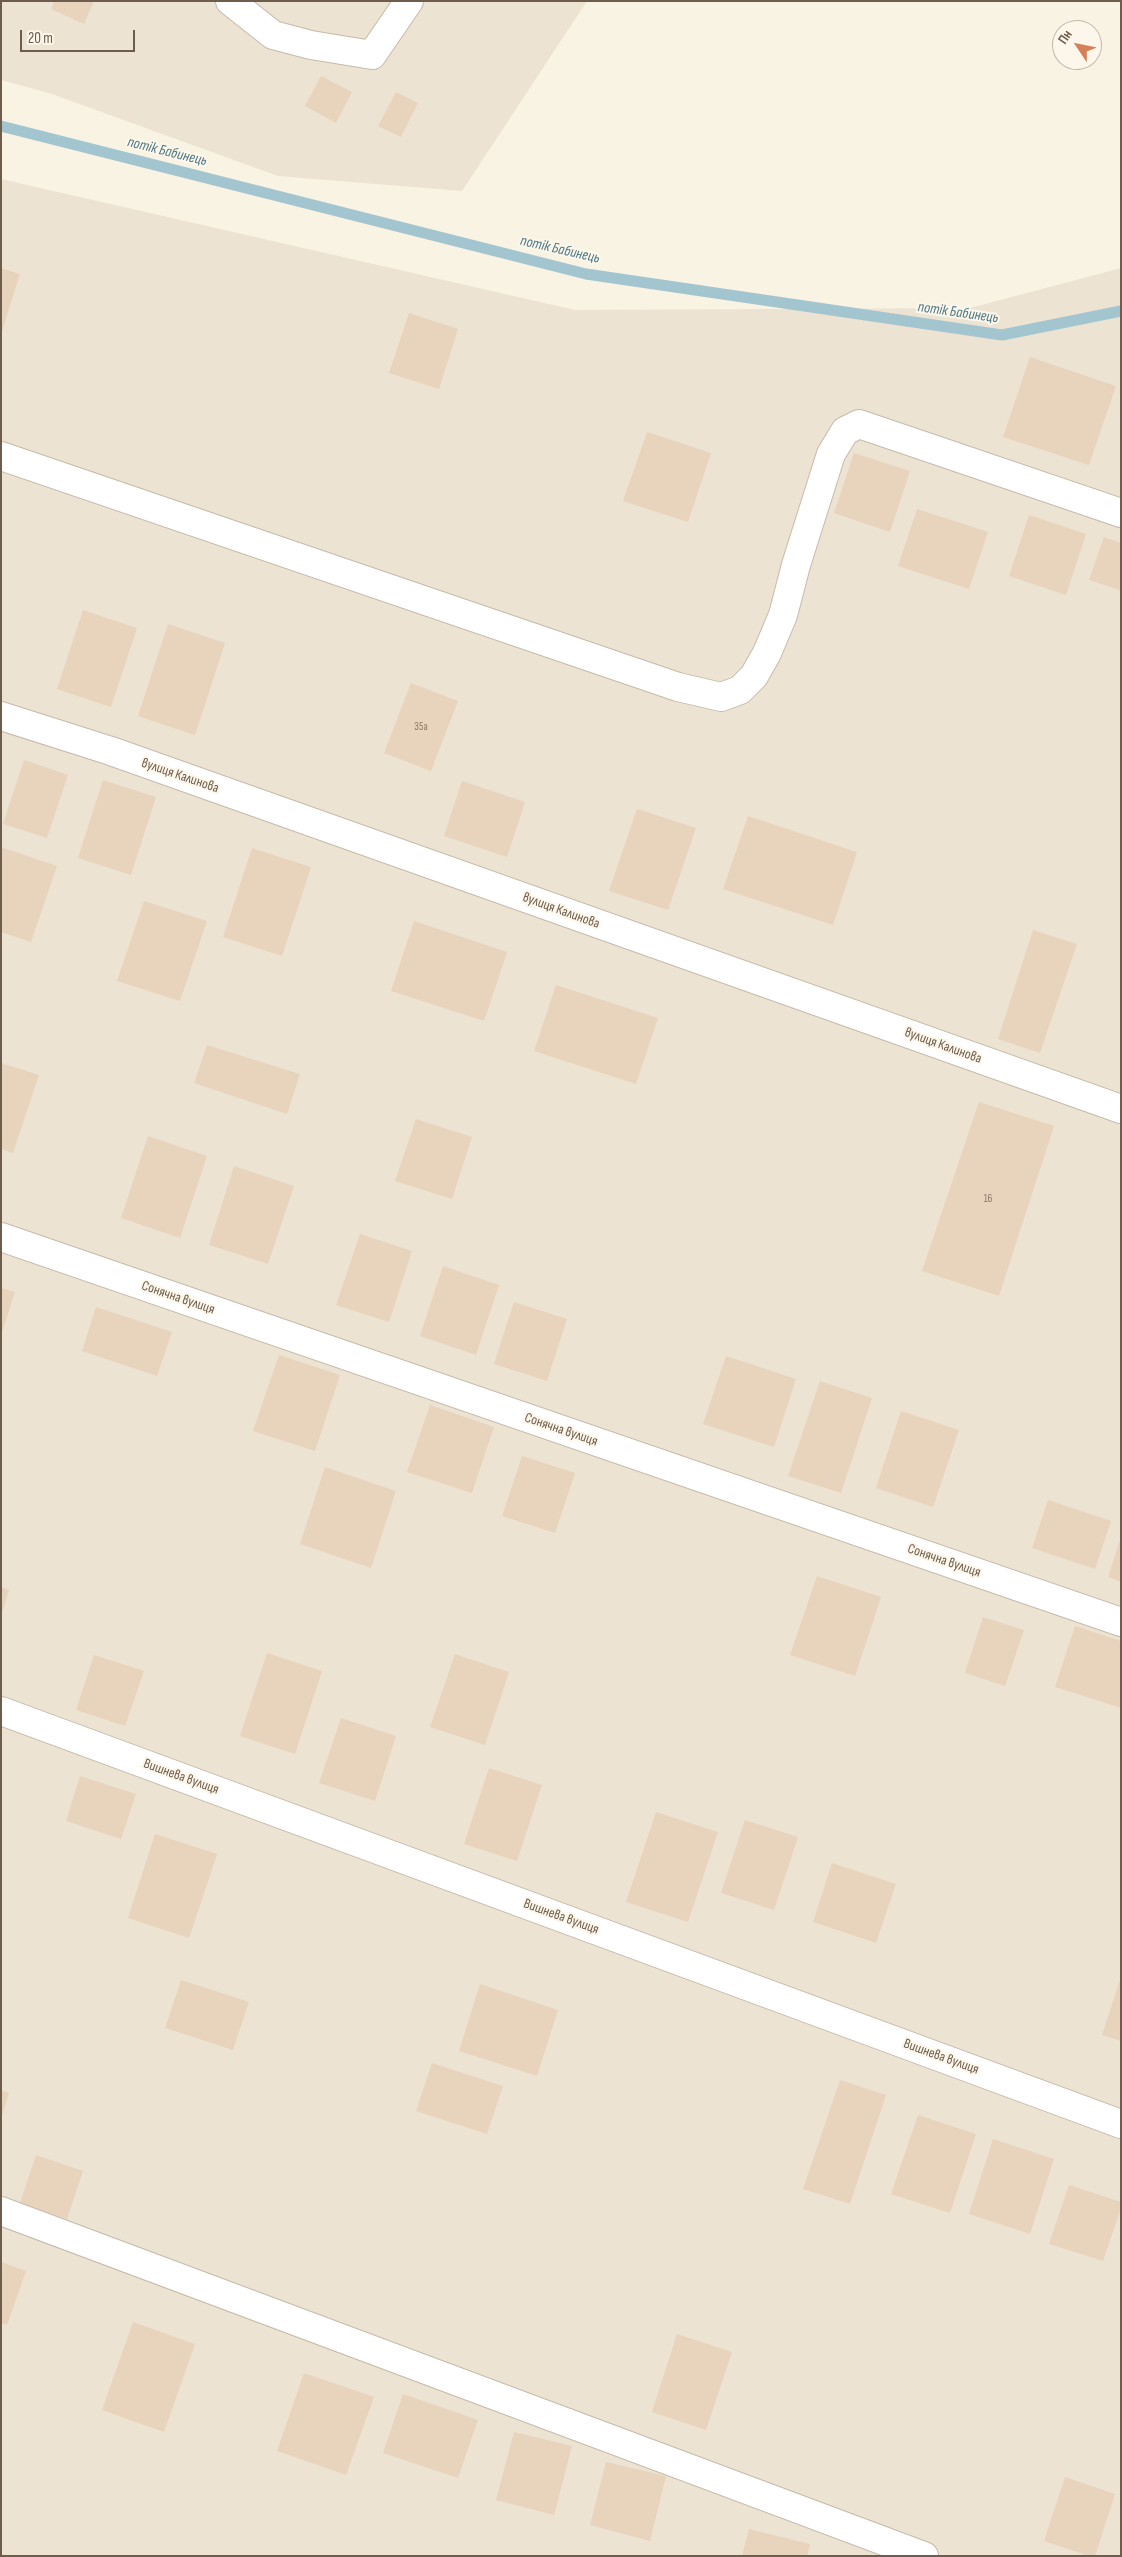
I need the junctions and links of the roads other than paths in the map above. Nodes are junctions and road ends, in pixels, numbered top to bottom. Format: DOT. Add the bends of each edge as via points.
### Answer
graph roads {
  1 [pos="230,1"];
  2 [pos="409,1"];
  3 [pos="1,456"];
  4 [pos="1121,513"];
  5 [pos="1,716"];
  6 [pos="1121,1109"];
  7 [pos="1,1237"];
  8 [pos="1121,1622"];
  9 [pos="1,1711"];
  10 [pos="1121,2124"];
  11 [pos="1,2211"];
  12 [pos="924,2556"];
  1 -- 2 [label="street" via="273,35 311,45 372,54"];
  3 -- 4 [label="street" via="669,684 721,697 740,690 754,676 767,653 783,615 831,454 844,431 859,424"];
  5 -- 6 [label="street, вулиця Калинова" via="111,751"];
  7 -- 8 [label="street, Сонячна вулиця"];
  9 -- 10 [label="street, Вишнева вулиця"];
  11 -- 12 [label="street"];
}
